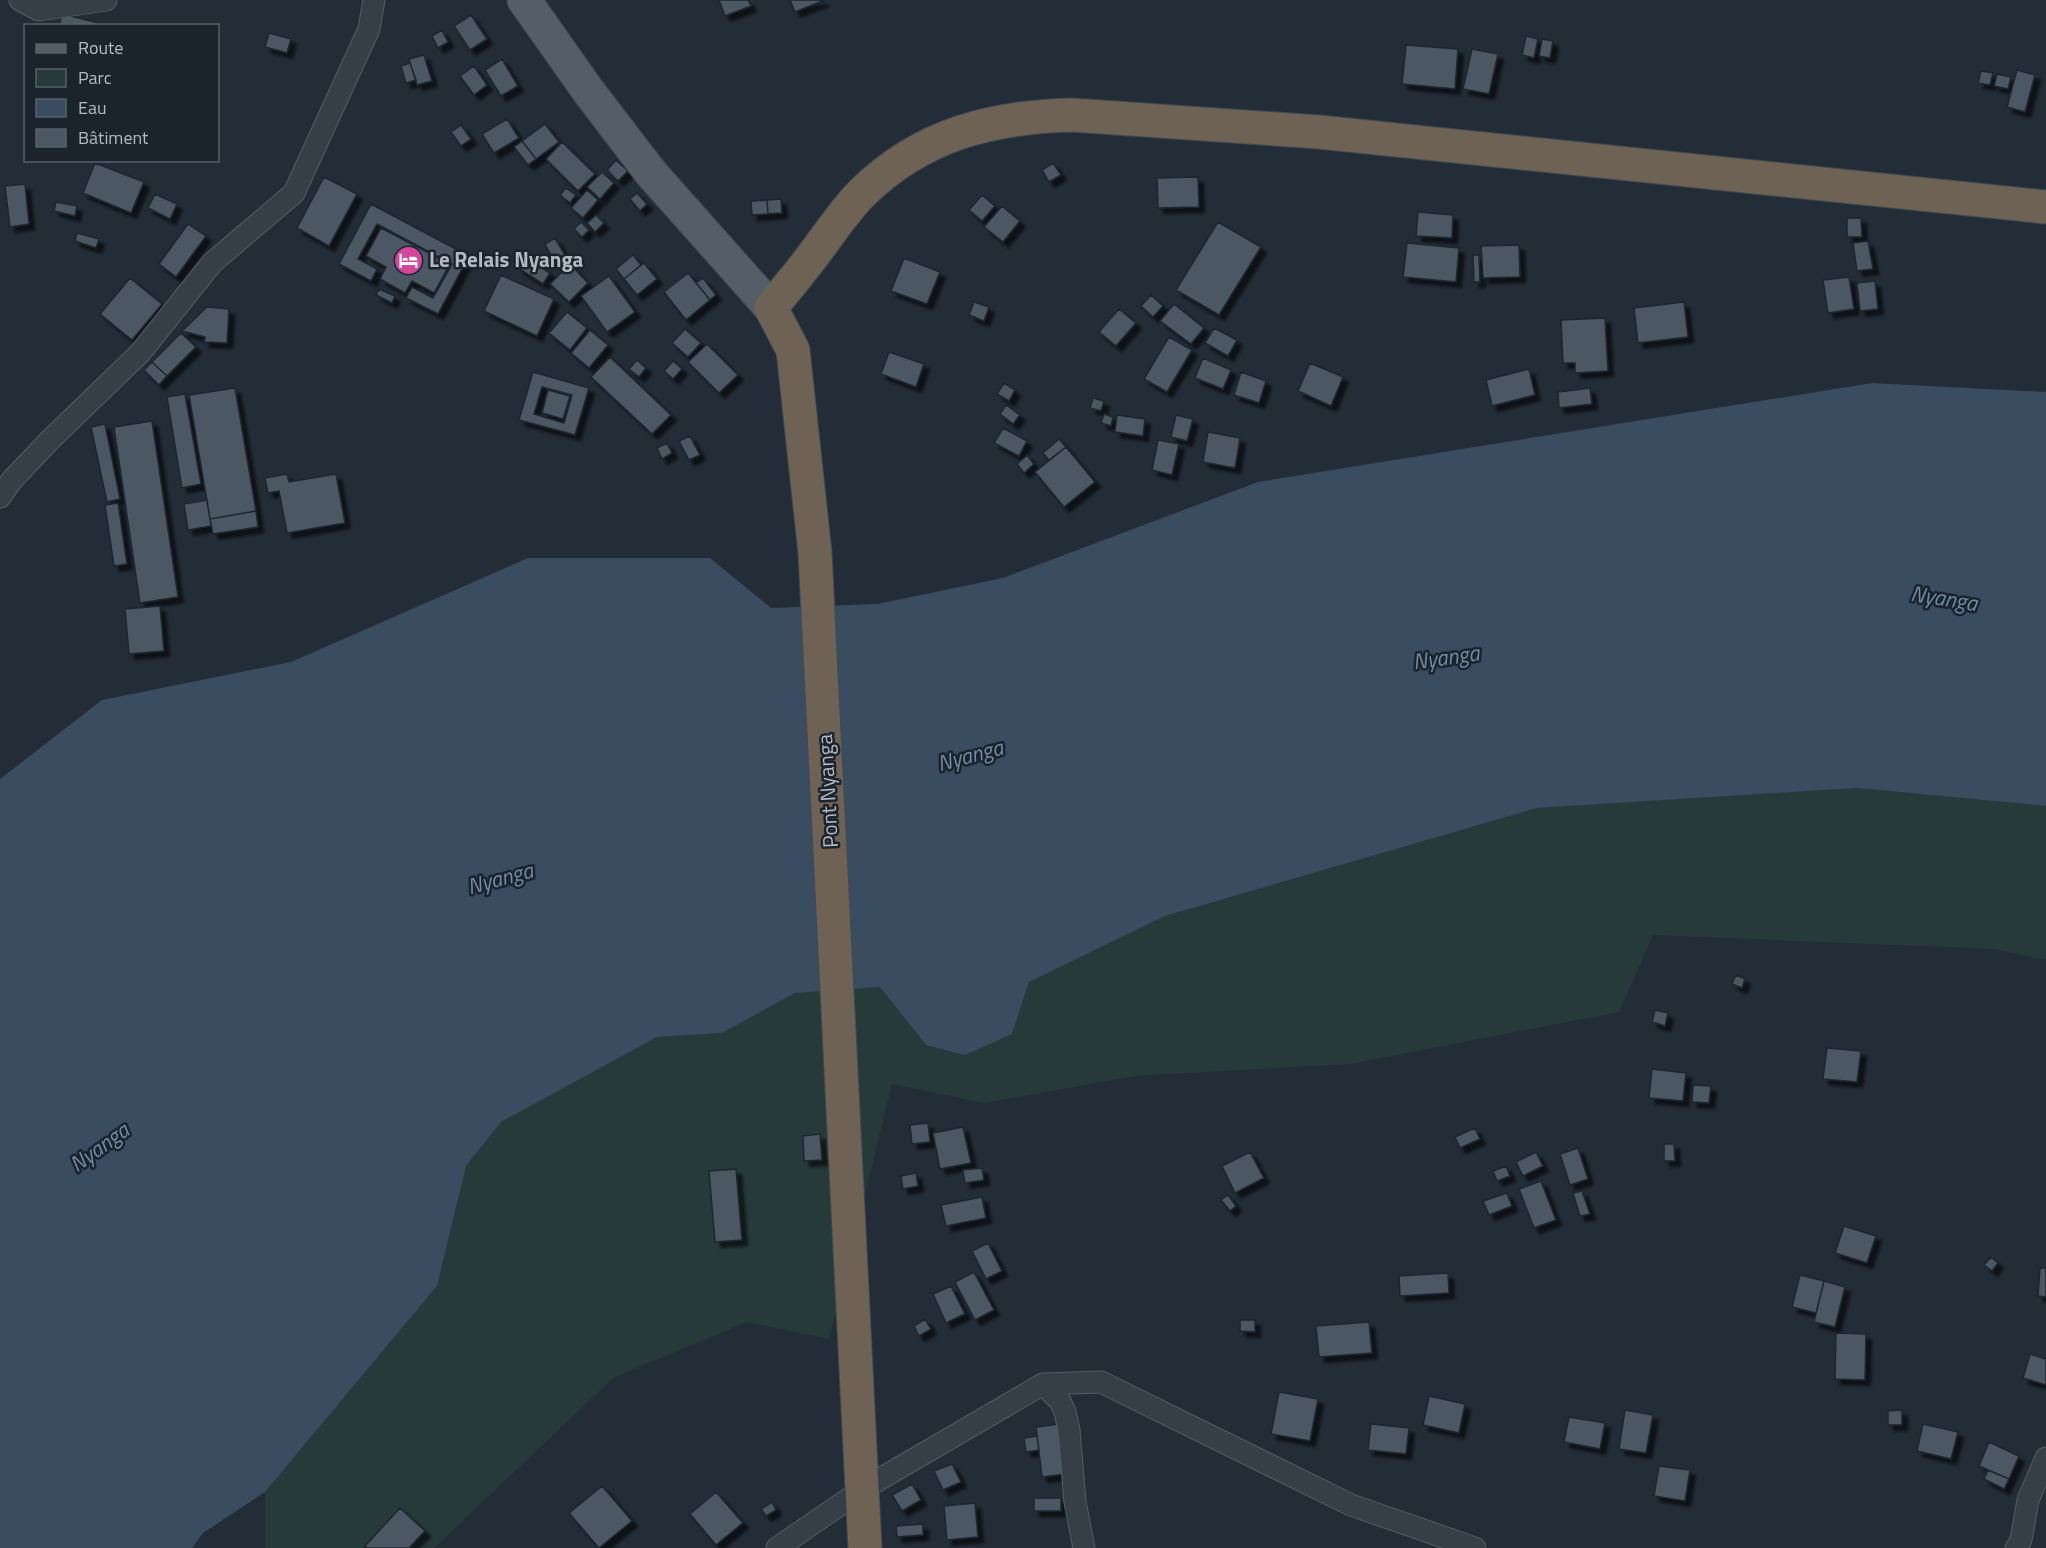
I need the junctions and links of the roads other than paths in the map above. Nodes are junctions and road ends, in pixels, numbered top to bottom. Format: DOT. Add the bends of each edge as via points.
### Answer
graph roads {
  1 [pos="20,0"];
  2 [pos="106,0"];
  3 [pos="374,0"];
  4 [pos="524,0"];
  5 [pos="2046,207"];
  6 [pos="771,308"];
  7 [pos="0,497"];
  8 [pos="1043,1384"];
  9 [pos="2046,1458"];
  10 [pos="862,1490"];
  11 [pos="777,1548"];
  12 [pos="865,1548"];
  13 [pos="1084,1548"];
  14 [pos="1475,1548"];
  15 [pos="2016,1548"];
  1 -- 2 [label="street" via="39,10"];
  3 -- 7 [label="street" via="369,29 294,192 212,263 140,354 51,439"];
  4 -- 6 [label="main road" via="651,173"];
  5 -- 6 [label="highway" via="1319,132 1072,115 1035,116 965,130 924,147 891,167 836,222"];
  6 -- 10 [label="highway, Pont Nyanga" via="793,350 816,553"];
  8 -- 10 [label="street"];
  8 -- 13 [label="street" via="1065,1412"];
  8 -- 14 [label="street" via="1101,1382 1351,1505"];
  9 -- 15 [label="street" via="2028,1500"];
  10 -- 11 [label="street"];
  10 -- 12 [label="highway, Pont Nyanga"];
}
